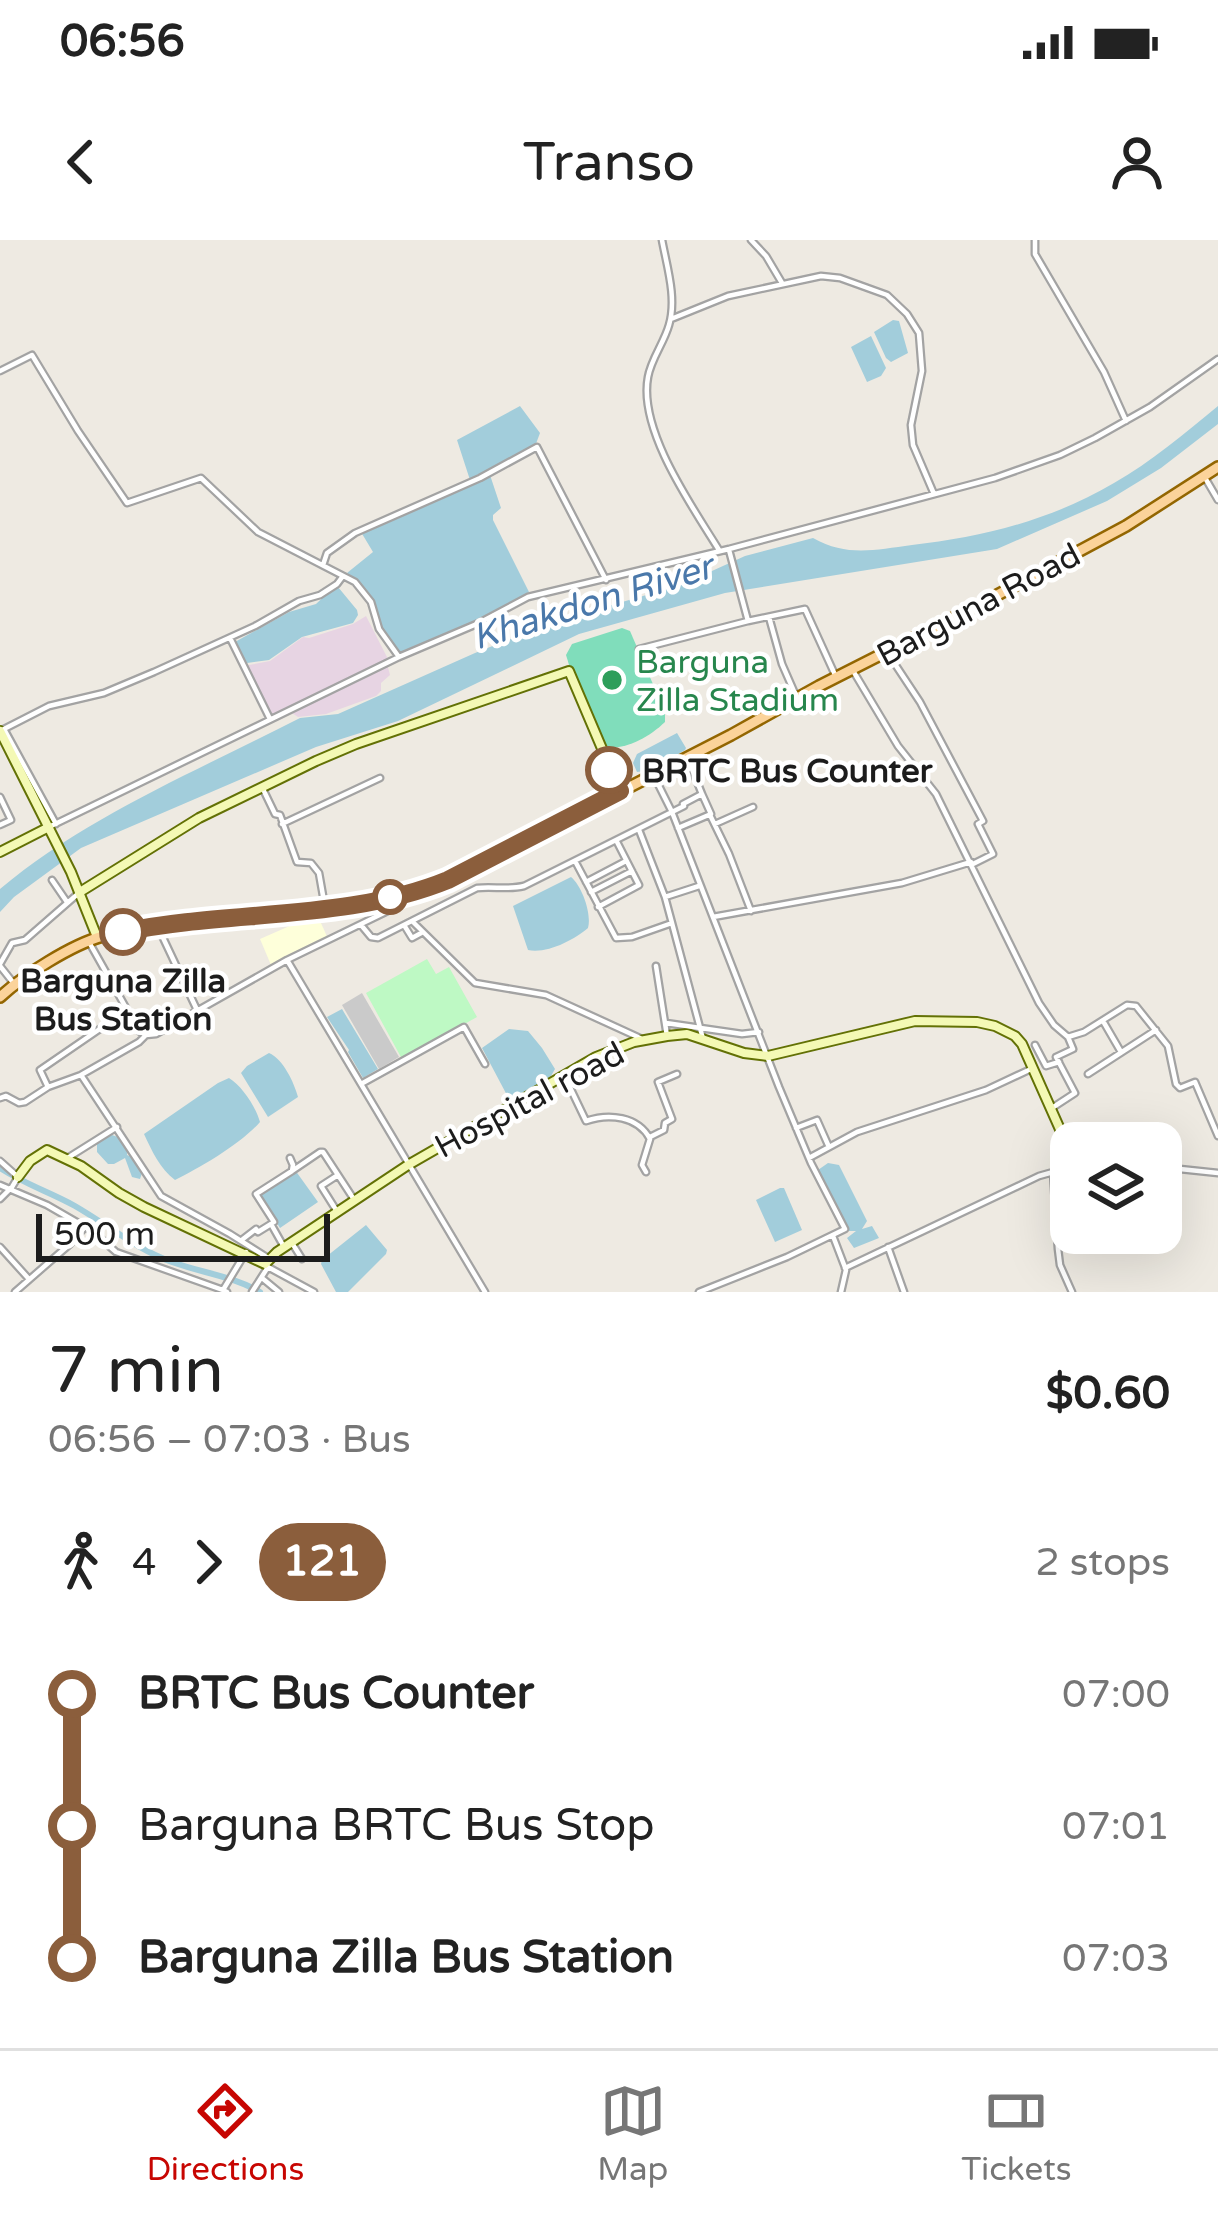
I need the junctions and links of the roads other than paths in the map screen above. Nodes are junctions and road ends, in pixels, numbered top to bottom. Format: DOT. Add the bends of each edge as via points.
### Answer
graph roads {
  1 [pos="674,240"];
  2 [pos="751,240"];
  3 [pos="1035,240"];
  4 [pos="663,242"];
  5 [pos="782,283"];
  6 [pos="671,319"];
  7 [pos="1218,359"];
  8 [pos="0,371"];
  9 [pos="1126,421"];
  10 [pos="1218,467"];
  11 [pos="1204,476"];
  12 [pos="934,494"];
  13 [pos="1218,500"];
  14 [pos="718,550"];
  15 [pos="729,550"];
  16 [pos="322,565"];
  17 [pos="343,576"];
  18 [pos="606,580"];
  19 [pos="770,616"];
  20 [pos="748,621"];
  21 [pos="230,636"];
  22 [pos="639,649"];
  23 [pos="887,652"];
  24 [pos="398,657"];
  25 [pos="852,669"];
  26 [pos="836,677"];
  27 [pos="796,698"];
  28 [pos="270,719"];
  29 [pos="0,731"];
  30 [pos="4,750"];
  31 [pos="687,757"];
  32 [pos="653,774"];
  33 [pos="380,778"];
  34 [pos="262,787"];
  35 [pos="620,791"];
  36 [pos="702,794"];
  37 [pos="0,797"];
  38 [pos="753,807"];
  39 [pos="671,812"];
  40 [pos="710,815"];
  41 [pos="282,824"];
  42 [pos="715,824"];
  43 [pos="0,825"];
  44 [pos="678,828"];
  45 [pos="53,829"];
  46 [pos="638,829"];
  47 [pos="616,840"];
  48 [pos="0,852"];
  49 [pos="575,861"];
  50 [pos="626,861"];
  51 [pos="972,863"];
  52 [pos="632,871"];
  53 [pos="52,880"];
  54 [pos="586,882"];
  55 [pos="700,885"];
  56 [pos="80,892"];
  57 [pos="591,892"];
  58 [pos="396,896"];
  59 [pos="665,897"];
  60 [pos="67,902"];
  61 [pos="326,907"];
  62 [pos="598,907"];
  63 [pos="751,911"];
  64 [pos="713,917"];
  65 [pos="408,923"];
  66 [pos="673,923"];
  67 [pos="157,925"];
  68 [pos="362,926"];
  69 [pos="423,932"];
  70 [pos="93,940"];
  71 [pos="287,960"];
  72 [pos="0,966"];
  73 [pos="656,966"];
  74 [pos="131,978"];
  75 [pos="15,985"];
  76 [pos="113,987"];
  77 [pos="0,997"];
  78 [pos="126,1011"];
  79 [pos="198,1012"];
  80 [pos="1103,1021"];
  81 [pos="700,1027"];
  82 [pos="666,1029"];
  83 [pos="1156,1030"];
  84 [pos="759,1032"];
  85 [pos="146,1036"];
  86 [pos="1068,1037"];
  87 [pos="648,1039"];
  88 [pos="703,1039"];
  89 [pos="1035,1045"];
  90 [pos="1122,1052"];
  91 [pos="768,1056"];
  92 [pos="1059,1062"];
  93 [pos="485,1064"];
  94 [pos="1034,1068"];
  95 [pos="1088,1074"];
  96 [pos="81,1075"];
  97 [pos="564,1075"];
  98 [pos="677,1075"];
  99 [pos="361,1084"];
  100 [pos="48,1087"];
  101 [pos="0,1098"];
  102 [pos="1052,1108"];
  103 [pos="1058,1122"];
  104 [pos="117,1127"];
  105 [pos="796,1128"];
  106 [pos="650,1136"];
  107 [pos="1218,1136"];
  108 [pos="829,1147"];
  109 [pos="290,1158"];
  110 [pos="809,1158"];
  111 [pos="66,1159"];
  112 [pos="0,1162"];
  113 [pos="408,1165"];
  114 [pos="1182,1169"];
  115 [pos="292,1171"];
  116 [pos="646,1172"];
  117 [pos="1050,1173"];
  118 [pos="1218,1173"];
  119 [pos="338,1175"];
  120 [pos="17,1177"];
  121 [pos="0,1185"];
  122 [pos="11,1189"];
  123 [pos="0,1198"];
  124 [pos="355,1201"];
  125 [pos="338,1213"];
  126 [pos="271,1225"];
  127 [pos="85,1227"];
  128 [pos="832,1236"];
  129 [pos="242,1240"];
  130 [pos="288,1245"];
  131 [pos="0,1247"];
  132 [pos="888,1247"];
  133 [pos="247,1250"];
  134 [pos="1059,1254"];
  135 [pos="302,1259"];
  136 [pos="266,1263"];
  137 [pos="845,1268"];
  138 [pos="262,1277"];
  139 [pos="28,1279"];
  140 [pos="723,1282"];
  141 [pos="225,1291"];
  142 [pos="15,1292"];
  143 [pos="252,1292"];
  144 [pos="279,1292"];
  145 [pos="314,1292"];
  146 [pos="485,1292"];
  147 [pos="699,1292"];
  148 [pos="728,1292"];
  149 [pos="841,1292"];
  150 [pos="904,1292"];
  151 [pos="1072,1292"];
  1 -- 4 [label="street"];
  2 -- 5 [label="street"];
  3 -- 9 [label="street" via="1035,254"];
  4 -- 6 [label="street"];
  5 -- 6 [label="street"];
  5 -- 12 [label="street" via="840,278 887,295 908,314 922,348 913,445"];
  6 -- 14 [label="street" via="647,380 653,425"];
  7 -- 9 [label="street"];
  8 -- 16 [label="street" via="32,355 127,503 201,478 258,532"];
  9 -- 12 [label="street" via="1060,455"];
  10 -- 11 [label="main road, Barguna Road"];
  11 -- 13 [label="street"];
  11 -- 23 [label="main road, Barguna Road"];
  12 -- 15 [label="street"];
  14 -- 15 [label="street"];
  14 -- 18 [label="street"];
  15 -- 20 [label="street"];
  16 -- 17 [label="street"];
  16 -- 18 [label="street" via="355,533 537,447"];
  17 -- 21 [label="street" via="320,596"];
  17 -- 24 [label="street" via="364,591"];
  18 -- 24 [label="street" via="528,597"];
  19 -- 20 [label="street"];
  19 -- 26 [label="street" via="805,609"];
  19 -- 27 [label="street"];
  20 -- 22 [label="street"];
  21 -- 28 [label="street"];
  21 -- 45 [label="street" via="4,730"];
  23 -- 25 [label="main road, Barguna Road"];
  23 -- 51 [label="street" via="983,821 993,854"];
  24 -- 28 [label="street"];
  25 -- 26 [label="main road, Barguna Road"];
  25 -- 51 [label="street"];
  26 -- 27 [label="main road, Barguna Road"];
  27 -- 31 [label="main road, Barguna Road"];
  28 -- 45 [label="street"];
  29 -- 30 [label="street"];
  30 -- 45 [label="street"];
  31 -- 32 [label="main road, Barguna Road"];
  31 -- 36 [label="street"];
  32 -- 35 [label="main road, Barguna Road"];
  32 -- 39 [label="street"];
  33 -- 41 [label="street"];
  34 -- 35 [label="street" via="356,745 569,671"];
  34 -- 41 [label="street"];
  34 -- 56 [label="street"];
  35 -- 58 [label="main road, Barguna Road" via="448,880"];
  36 -- 39 [label="street"];
  36 -- 40 [label="street"];
  37 -- 43 [label="street" via="11,820"];
  38 -- 42 [label="street"];
  39 -- 44 [label="street"];
  39 -- 46 [label="street"];
  40 -- 42 [label="street"];
  40 -- 44 [label="street"];
  41 -- 61 [label="street" via="298,862 319,873"];
  42 -- 63 [label="street"];
  44 -- 55 [label="street"];
  45 -- 48 [label="street"];
  45 -- 56 [label="street"];
  46 -- 47 [label="street"];
  46 -- 59 [label="street"];
  47 -- 49 [label="street"];
  47 -- 50 [label="street"];
  49 -- 54 [label="street"];
  49 -- 65 [label="street" via="524,886 477,888"];
  50 -- 52 [label="street"];
  50 -- 54 [label="street"];
  51 -- 63 [label="street"];
  51 -- 86 [label="street" via="1040,1003"];
  52 -- 57 [label="street"];
  52 -- 62 [label="street" via="639,885"];
  53 -- 60 [label="street"];
  54 -- 57 [label="street"];
  55 -- 59 [label="street"];
  55 -- 64 [label="street"];
  56 -- 60 [label="street"];
  56 -- 70 [label="street"];
  57 -- 62 [label="street"];
  58 -- 61 [label="main road, Barguna Road"];
  58 -- 68 [label="street" via="397,906"];
  59 -- 66 [label="street"];
  60 -- 72 [label="street" via="12,943"];
  61 -- 67 [label="main road, Barguna Road"];
  62 -- 66 [label="street" via="616,938"];
  63 -- 64 [label="street"];
  64 -- 84 [label="street"];
  65 -- 68 [label="street" via="378,938"];
  65 -- 69 [label="street"];
  65 -- 69 [label="street" via="412,938"];
  66 -- 81 [label="street"];
  67 -- 70 [label="main road, Barguna Road"];
  67 -- 79 [label="street"];
  68 -- 71 [label="street"];
  69 -- 87 [label="street" via="476,983 546,995"];
  70 -- 75 [label="main road, Barguna Road"];
  70 -- 76 [label="street"];
  71 -- 79 [label="street"];
  71 -- 99 [label="street"];
  72 -- 75 [label="street"];
  73 -- 82 [label="street"];
  74 -- 76 [label="street"];
  75 -- 77 [label="main road, Barguna Road"];
  76 -- 78 [label="street"];
  78 -- 85 [label="street"];
  78 -- 100 [label="street" via="40,1070"];
  79 -- 85 [label="street"];
  80 -- 83 [label="street" via="1136,1006"];
  80 -- 86 [label="street"];
  80 -- 90 [label="street"];
  81 -- 82 [label="street"];
  81 -- 84 [label="street"];
  81 -- 88 [label="street"];
  82 -- 87 [label="street, Hospital road"];
  82 -- 88 [label="street, Hospital road"];
  83 -- 90 [label="street"];
  83 -- 107 [label="street" via="1176,1084 1195,1082"];
  84 -- 91 [label="street"];
  85 -- 96 [label="street"];
  86 -- 92 [label="street" via="1073,1049"];
  87 -- 97 [label="street, Hospital road"];
  88 -- 91 [label="street, Hospital road"];
  89 -- 92 [label="street" via="1046,1066"];
  90 -- 95 [label="street"];
  91 -- 94 [label="street, Hospital road" via="899,1023 977,1022 1015,1036"];
  91 -- 105 [label="street"];
  92 -- 102 [label="street" via="1075,1093"];
  93 -- 99 [label="street" via="464,1027"];
  94 -- 102 [label="street, Hospital road"];
  94 -- 108 [label="street"];
  96 -- 100 [label="street"];
  96 -- 104 [label="street"];
  97 -- 106 [label="street" via="586,1121 615,1115"];
  97 -- 113 [label="street, Hospital road"];
  98 -- 106 [label="street" via="658,1082 672,1119"];
  99 -- 113 [label="street"];
  100 -- 101 [label="street" via="25,1102"];
  102 -- 103 [label="street, Hospital road"];
  104 -- 111 [label="street"];
  104 -- 129 [label="street" via="166,1201"];
  105 -- 108 [label="street" via="817,1120"];
  105 -- 110 [label="street"];
  106 -- 116 [label="street"];
  108 -- 110 [label="street"];
  109 -- 115 [label="street"];
  110 -- 128 [label="street" via="844,1228"];
  111 -- 120 [label="street" via="44,1150"];
  111 -- 133 [label="street" via="131,1200"];
  112 -- 120 [label="street"];
  113 -- 124 [label="street, Hospital road"];
  113 -- 146 [label="street"];
  114 -- 118 [label="street"];
  115 -- 119 [label="street" via="323,1152"];
  115 -- 126 [label="street" via="256,1194"];
  117 -- 132 [label="street"];
  119 -- 124 [label="street"];
  119 -- 125 [label="street" via="321,1186"];
  120 -- 122 [label="street"];
  121 -- 122 [label="street"];
  122 -- 123 [label="street"];
  122 -- 127 [label="street"];
  124 -- 125 [label="street, Hospital road"];
  125 -- 130 [label="street, Hospital road"];
  126 -- 129 [label="street"];
  126 -- 130 [label="street"];
  127 -- 139 [label="street"];
  127 -- 141 [label="street" via="136,1262"];
  128 -- 137 [label="street"];
  128 -- 140 [label="street"];
  129 -- 133 [label="street"];
  130 -- 135 [label="street"];
  130 -- 136 [label="street, Hospital road"];
  131 -- 139 [label="street"];
  132 -- 137 [label="street"];
  132 -- 150 [label="street"];
  133 -- 136 [label="street"];
  133 -- 141 [label="street"];
  134 -- 151 [label="street"];
  136 -- 138 [label="street"];
  136 -- 145 [label="street"];
  137 -- 149 [label="street"];
  138 -- 143 [label="street"];
  138 -- 144 [label="street"];
  139 -- 142 [label="street"];
  140 -- 147 [label="street"];
  140 -- 148 [label="street"];
}
